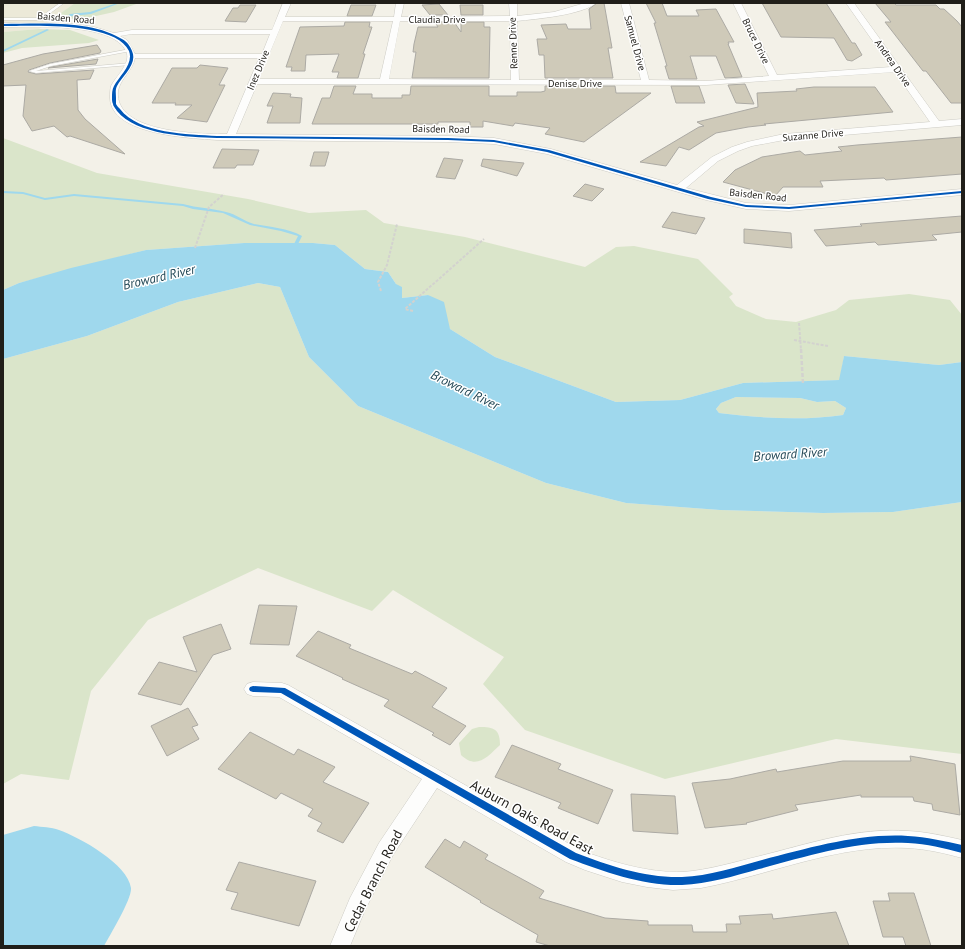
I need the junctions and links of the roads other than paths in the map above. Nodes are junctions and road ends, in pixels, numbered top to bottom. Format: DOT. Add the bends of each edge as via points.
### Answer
graph roads {
  1 [pos="62,3"];
  2 [pos="287,3"];
  3 [pos="400,3"];
  4 [pos="512,3"];
  5 [pos="592,3"];
  6 [pos="625,3"];
  7 [pos="737,3"];
  8 [pos="850,3"];
  9 [pos="280,18"];
  10 [pos="3,19"];
  11 [pos="40,19"];
  12 [pos="396,19"];
  13 [pos="512,19"];
  14 [pos="3,25"];
  15 [pos="32,25"];
  16 [pos="274,32"];
  17 [pos="113,35"];
  18 [pos="130,56"];
  19 [pos="264,56"];
  20 [pos="897,69"];
  21 [pos="775,79"];
  22 [pos="253,81"];
  23 [pos="384,82"];
  24 [pos="514,82"];
  25 [pos="646,83"];
  26 [pos="962,122"];
  27 [pos="936,124"];
  28 [pos="230,137"];
  29 [pos="678,189"];
  30 [pos="962,192"];
  31 [pos="253,689"];
  32 [pos="434,776"];
  33 [pos="962,849"];
  34 [pos="340,946"];
  1 -- 11 [label="lane"];
  2 -- 9 [label="street, Inez Drive"];
  3 -- 12 [label="street"];
  4 -- 13 [label="street, Renne Drive"];
  5 -- 13 [label="street, Claudia Drive" via="552,15"];
  6 -- 25 [label="street, Samuel Drive"];
  7 -- 21 [label="street, Bruce Drive"];
  8 -- 20 [label="street, Andrea Drive"];
  9 -- 12 [label="street, Claudia Drive"];
  9 -- 16 [label="street, Inez Drive"];
  10 -- 11 [label="lane"];
  11 -- 15 [label="lane"];
  12 -- 13 [label="street, Claudia Drive"];
  12 -- 23 [label="street"];
  13 -- 24 [label="street, Renne Drive"];
  14 -- 15 [label="street, Baisden Road"];
  15 -- 17 [label="street, Baisden Road" via="87,28"];
  16 -- 17 [label="street" via="132,32"];
  16 -- 19 [label="street, Inez Drive"];
  17 -- 18 [label="street, Baisden Road" via="124,42"];
  18 -- 18 [label="lane" via="50,65 31,70 36,72"];
  18 -- 19 [label="street"];
  18 -- 28 [label="street, Baisden Road" via="114,88 112,97 117,110 145,127 174,134"];
  19 -- 22 [label="street, Inez Drive"];
  20 -- 21 [label="street, Denise Drive"];
  20 -- 27 [label="street, Andrea Drive"];
  21 -- 25 [label="street, Denise Drive" via="727,83"];
  22 -- 23 [label="street, Denise Drive"];
  22 -- 28 [label="street, Inez Drive"];
  23 -- 24 [label="street, Denise Drive"];
  24 -- 25 [label="street, Denise Drive"];
  26 -- 27 [label="street, Suzanne Drive"];
  27 -- 29 [label="street, Suzanne Drive" via="784,137 750,144 720,156"];
  28 -- 29 [label="street, Baisden Road" via="494,141 548,150"];
  29 -- 30 [label="street, Baisden Road" via="728,203 789,208"];
  31 -- 32 [label="street, Auburn Oaks Road East" via="282,690"];
  32 -- 33 [label="street, Auburn Oaks Road East" via="573,856 608,870 640,877 674,881 713,877 852,842 894,838 941,843"];
  32 -- 34 [label="street, Cedar Branch Road" via="386,849 357,905"];
}
